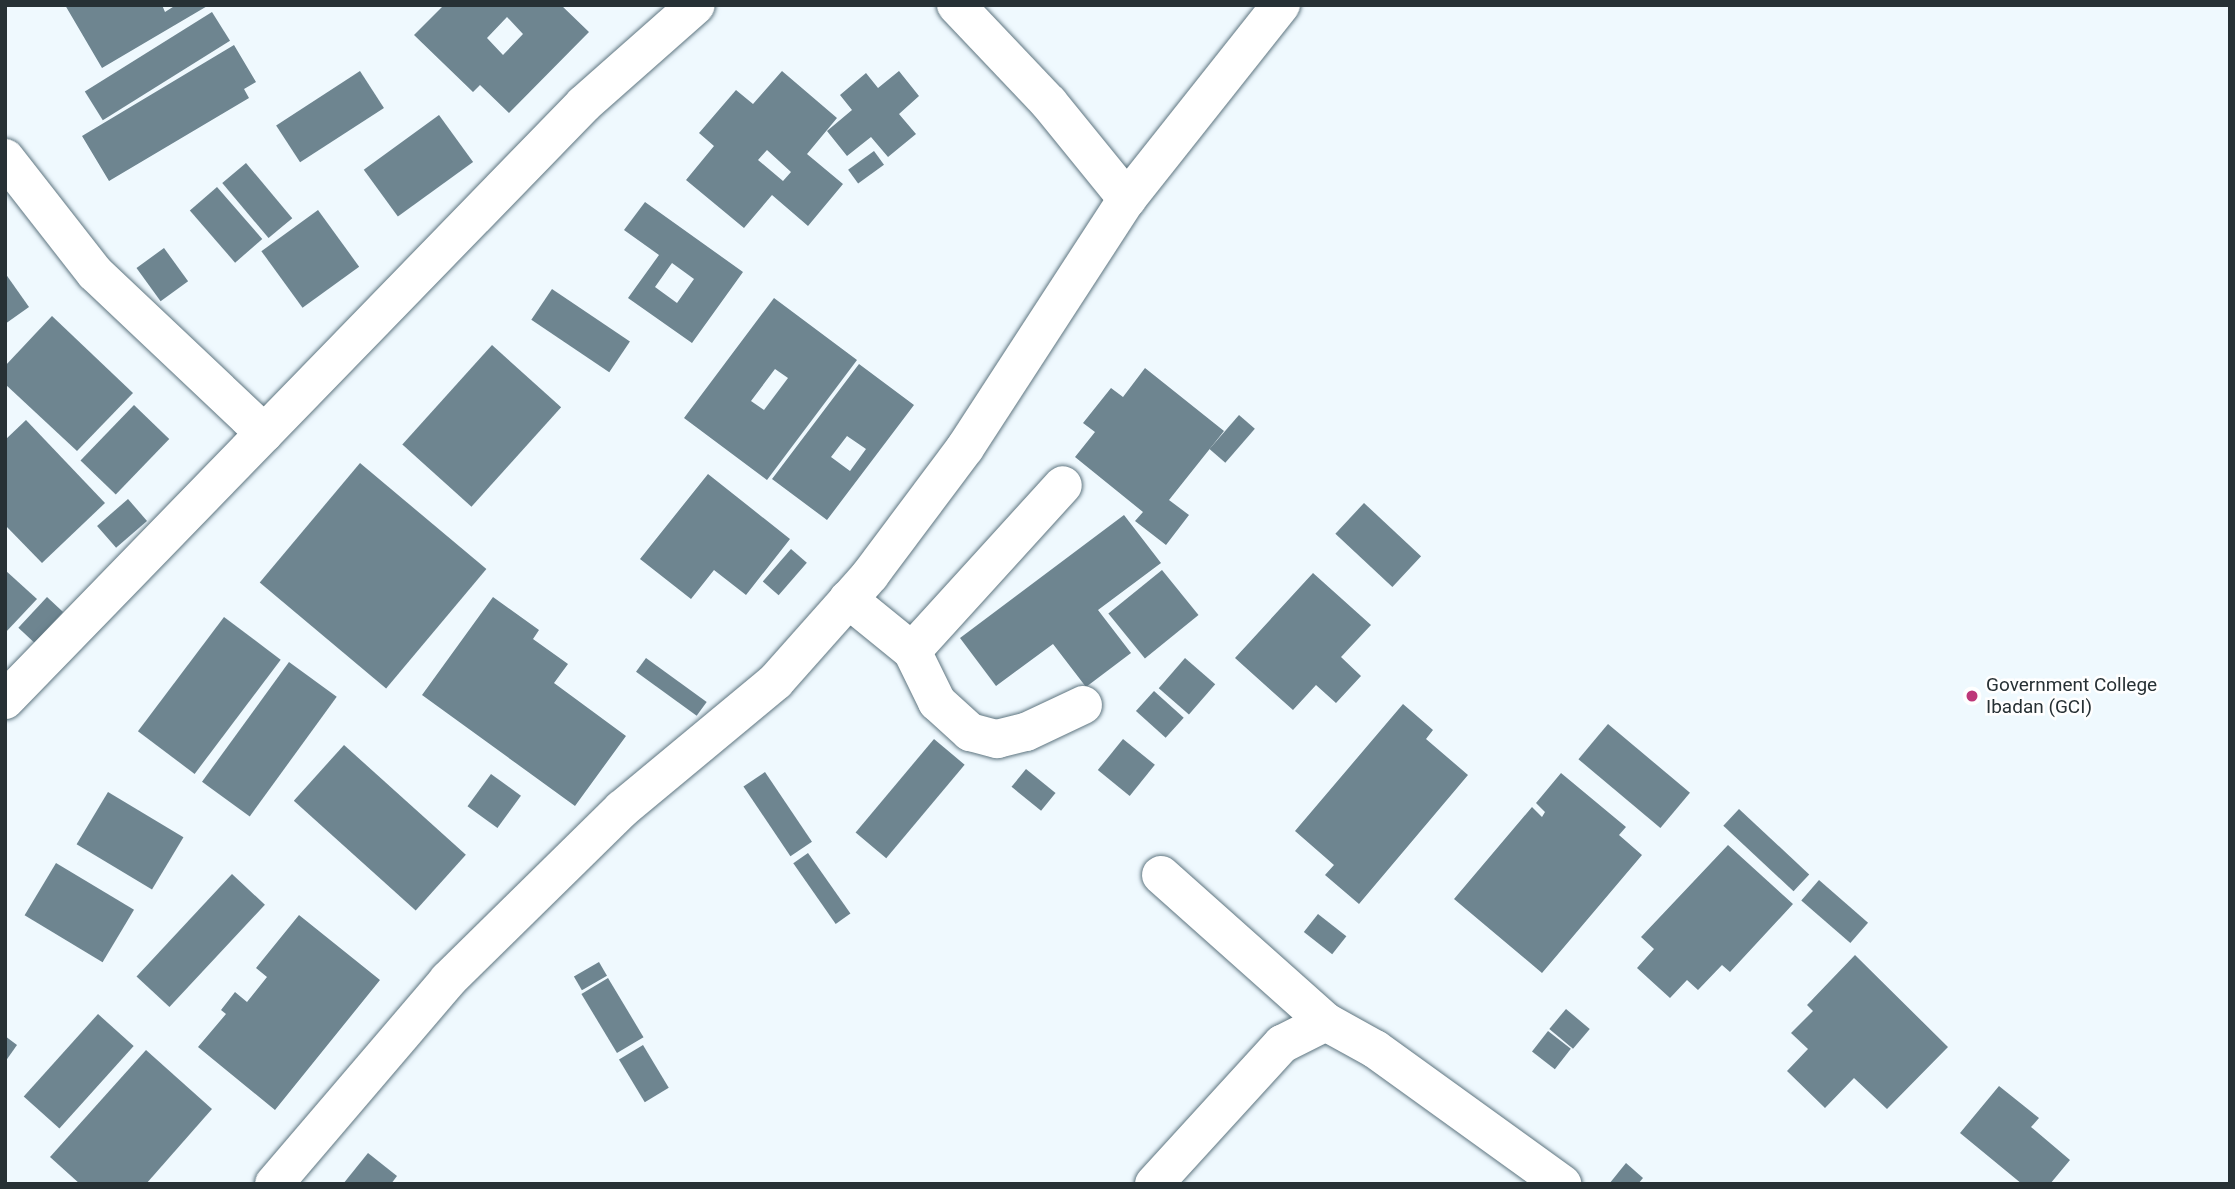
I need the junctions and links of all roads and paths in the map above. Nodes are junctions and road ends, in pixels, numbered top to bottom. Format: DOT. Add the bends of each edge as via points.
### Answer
graph roads {
  1 [pos="696,5"];
  2 [pos="956,5"];
  3 [pos="1281,5"];
  4 [pos="5,158"];
  5 [pos="1128,199"];
  6 [pos="264,433"];
  7 [pos="1063,485"];
  8 [pos="848,599"];
  9 [pos="912,651"];
  10 [pos="5,700"];
  11 [pos="1083,705"];
  12 [pos="1161,875"];
  13 [pos="1326,1022"];
  14 [pos="274,1184"];
  15 [pos="1154,1184"];
  16 [pos="1562,1184"];
  1 -- 6 [label="street" via="584,104"];
  2 -- 5 [label="street" via="1049,103"];
  3 -- 5 [label="street"];
  4 -- 6 [label="street" via="94,273"];
  5 -- 8 [label="street" via="965,448"];
  6 -- 10 [label="street"];
  7 -- 9 [label="street"];
  8 -- 9 [label="street"];
  8 -- 14 [label="street" via="776,681 622,808 448,980"];
  9 -- 11 [label="street" via="937,702 970,732 997,739"];
  12 -- 13 [label="street"];
  13 -- 15 [label="street" via="1282,1044"];
  13 -- 16 [label="street" via="1375,1049"];
}
